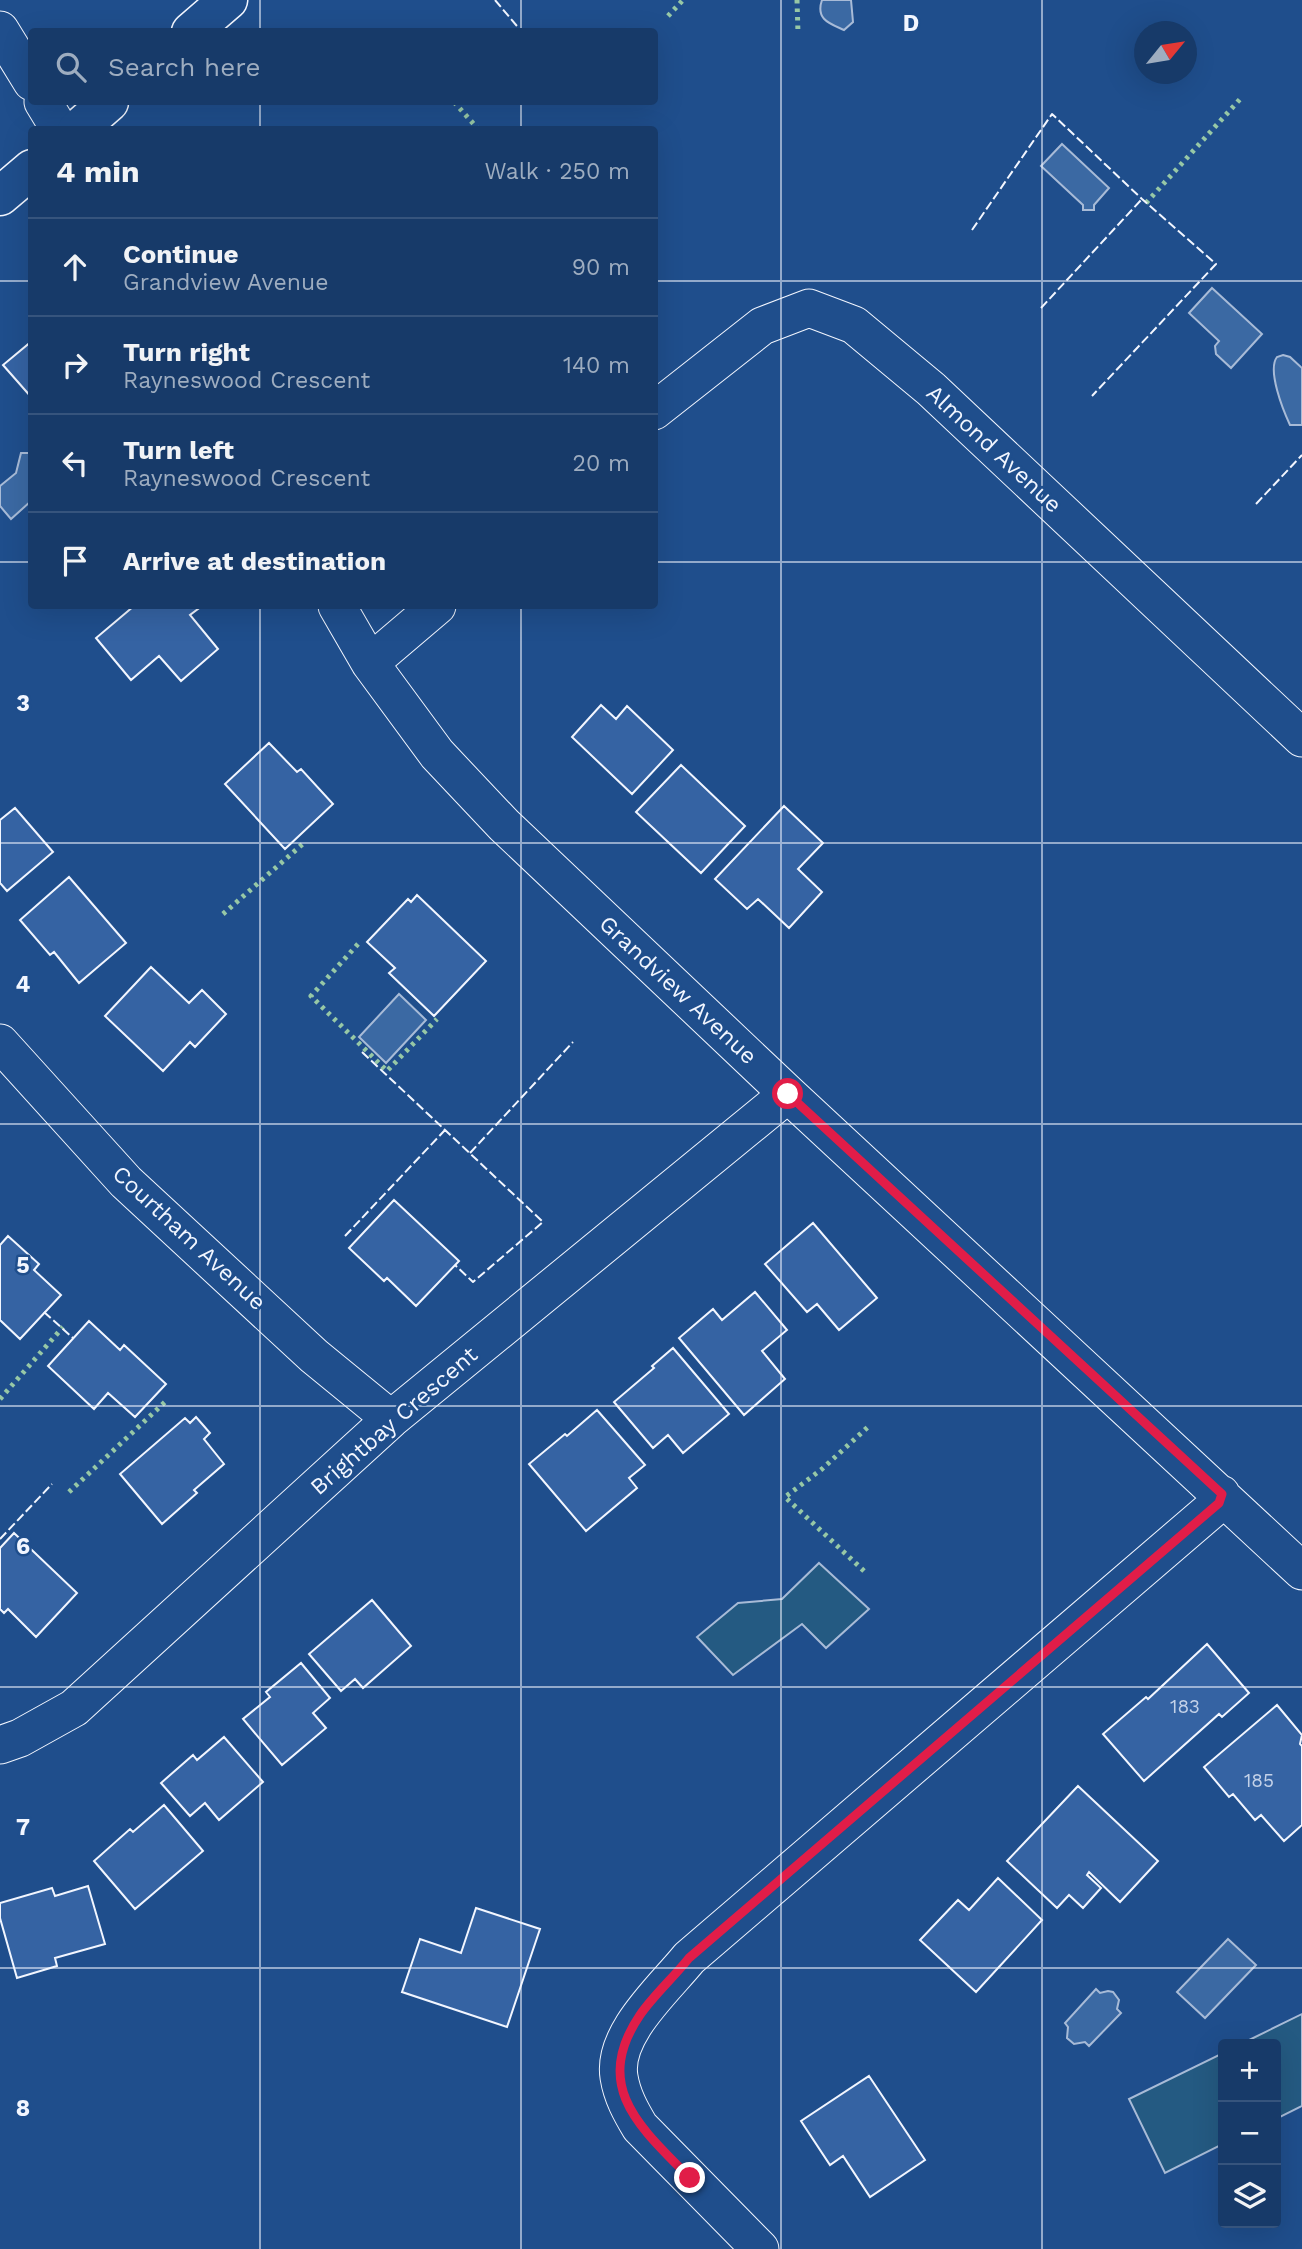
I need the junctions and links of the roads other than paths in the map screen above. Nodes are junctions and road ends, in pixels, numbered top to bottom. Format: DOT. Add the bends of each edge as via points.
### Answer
graph roads {
  1 [pos="228,0"];
  2 [pos="196,28"];
  3 [pos="0,30"];
  4 [pos="28,76"];
  5 [pos="45,105"];
  6 [pos="106,105"];
  7 [pos="58,126"];
  8 [pos="82,126"];
  9 [pos="28,172"];
  10 [pos="0,196"];
  11 [pos="658,408"];
  12 [pos="339,609"];
  13 [pos="433,609"];
  14 [pos="370,663"];
  15 [pos="1302,738"];
  16 [pos="0,1043"];
  17 [pos="788,1094"];
  18 [pos="391,1419"];
  19 [pos="1222,1494"];
  20 [pos="1302,1570"];
  21 [pos="0,1745"];
  22 [pos="760,2249"];
  1 -- 2 [label="street"];
  3 -- 4 [label="street"];
  5 -- 7 [label="street"];
  6 -- 8 [label="street"];
  9 -- 10 [label="street"];
  11 -- 15 [label="street, Almond Avenue" via="762,326 809,308 854,325 931,389"];
  12 -- 14 [label="street, Grandview Avenue"];
  13 -- 14 [label="street"];
  14 -- 17 [label="street, Grandview Avenue" via="437,754 503,825"];
  16 -- 18 [label="street, Courtham Avenue" via="126,1182 314,1356"];
  17 -- 18 [label="street, Brightbay Crescent"];
  17 -- 19 [label="street, Grandview Avenue"];
  18 -- 21 [label="street, Brightbay Crescent" via="74,1708"];
  19 -- 20 [label="street, Grandview Avenue"];
  19 -- 22 [label="street" via="1219,1503 689,1958 641,2013 623,2045 618,2076 628,2106 640,2127"];
}
